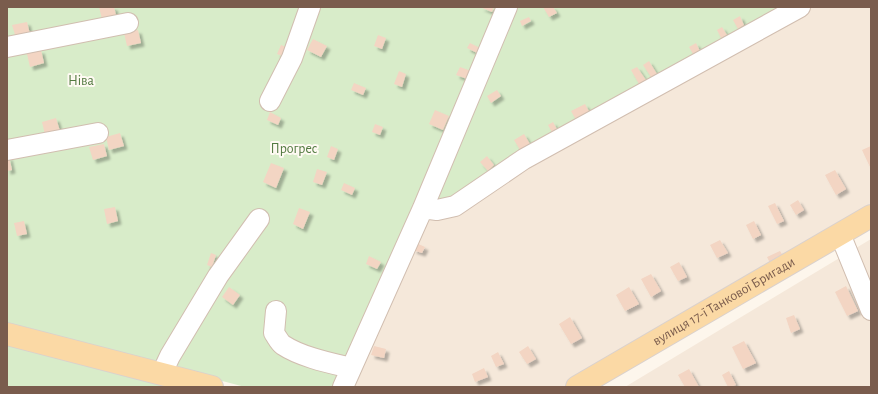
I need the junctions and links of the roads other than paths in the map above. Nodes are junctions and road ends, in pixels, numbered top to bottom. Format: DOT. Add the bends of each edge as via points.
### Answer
graph roads {
  1 [pos="310,7"];
  2 [pos="800,7"];
  3 [pos="509,9"];
  4 [pos="128,23"];
  5 [pos="7,47"];
  6 [pos="270,101"];
  7 [pos="98,133"];
  8 [pos="7,150"];
  9 [pos="423,208"];
  10 [pos="871,216"];
  11 [pos="259,219"];
  12 [pos="840,234"];
  13 [pos="871,310"];
  14 [pos="276,311"];
  15 [pos="7,334"];
  16 [pos="351,368"];
  17 [pos="162,373"];
  18 [pos="212,387"];
  19 [pos="343,387"];
  20 [pos="577,387"];
  1 -- 6 [label="street" via="292,58"];
  2 -- 9 [label="street" via="524,159 455,206 437,210"];
  3 -- 9 [label="street"];
  4 -- 5 [label="street"];
  7 -- 8 [label="street"];
  9 -- 16 [label="street"];
  10 -- 12 [label="main road, вулиця 17-ї Танкової Бригади"];
  11 -- 17 [label="street" via="218,276"];
  12 -- 13 [label="street"];
  12 -- 20 [label="main road, вулиця 17-ї Танкової Бригади"];
  14 -- 16 [label="street" via="274,333 282,344 298,352"];
  15 -- 17 [label="main road"];
  16 -- 19 [label="street"];
  17 -- 18 [label="main road"];
}
